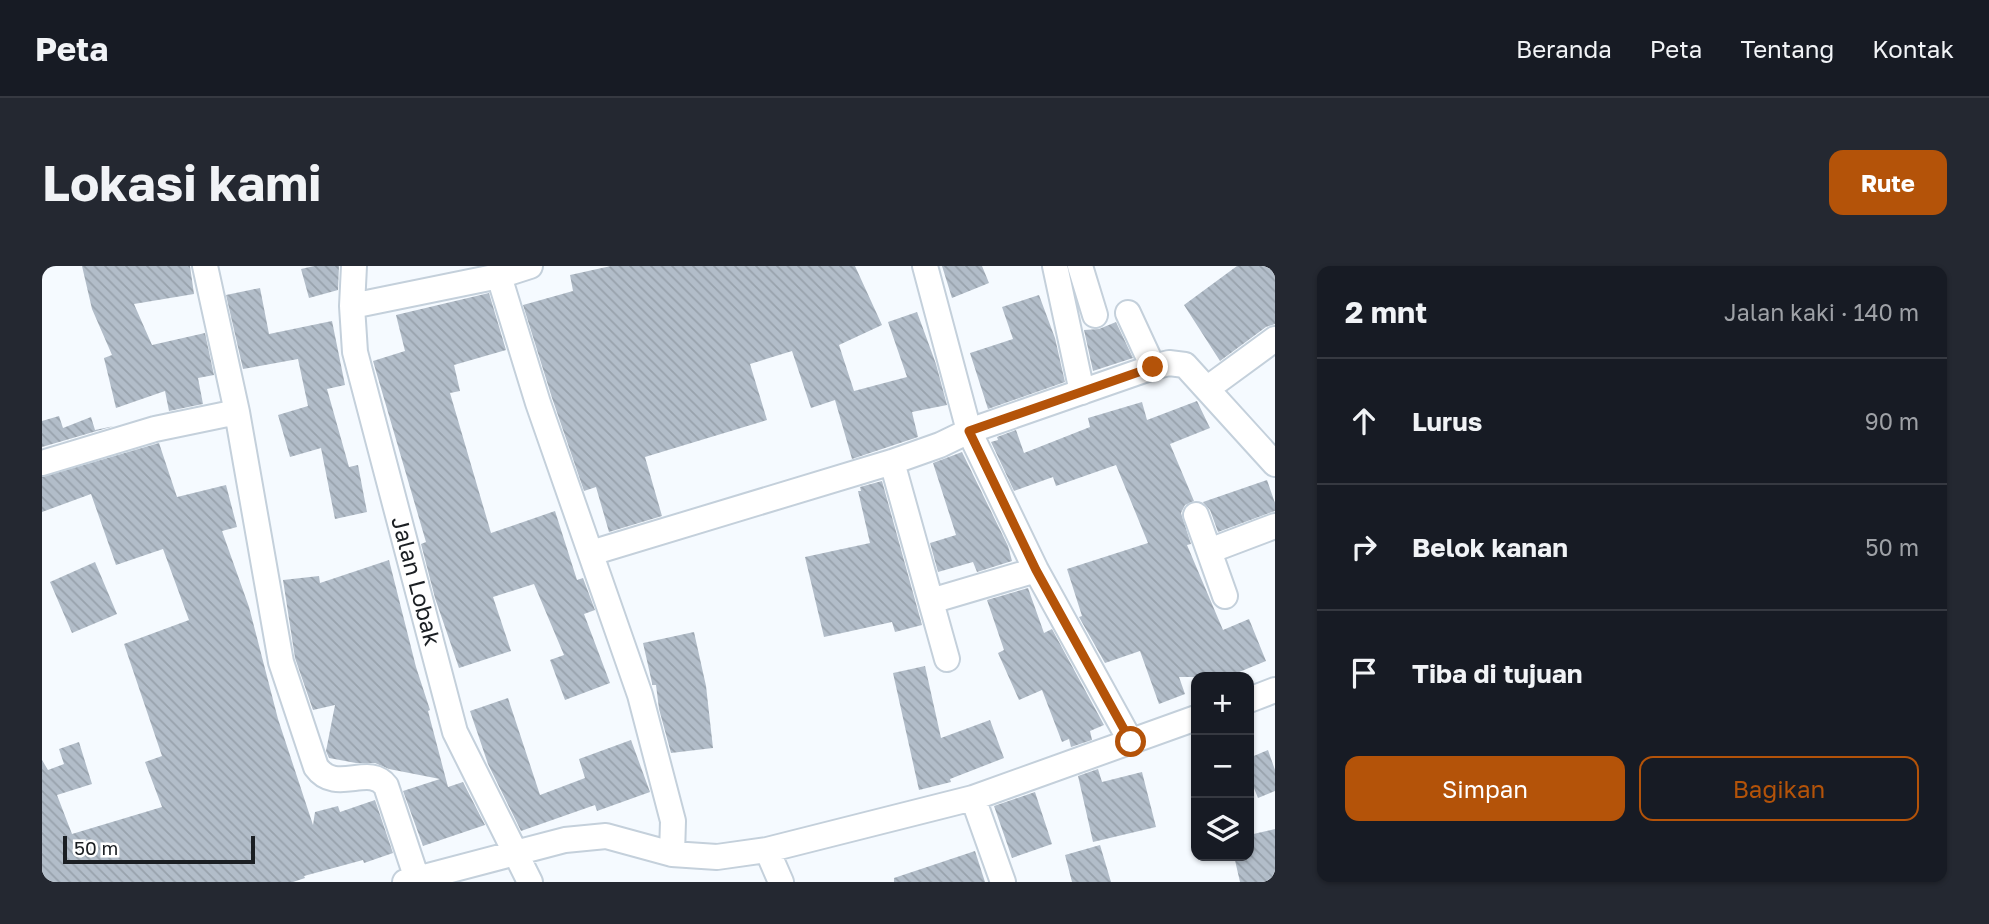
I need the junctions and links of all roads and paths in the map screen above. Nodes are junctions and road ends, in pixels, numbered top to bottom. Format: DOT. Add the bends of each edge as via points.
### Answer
graph roads {
  1 [pos="205,266"];
  2 [pos="354,266"];
  3 [pos="530,266"];
  4 [pos="925,266"];
  5 [pos="1055,266"];
  6 [pos="1080,266"];
  7 [pos="499,276"];
  8 [pos="352,306"];
  9 [pos="1128,313"];
  10 [pos="1095,315"];
  11 [pos="1275,339"];
  12 [pos="1153,367"];
  13 [pos="1208,388"];
  14 [pos="1082,392"];
  15 [pos="237,412"];
  16 [pos="969,431"];
  17 [pos="42,463"];
  18 [pos="892,463"];
  19 [pos="1275,464"];
  20 [pos="1196,515"];
  21 [pos="1275,526"];
  22 [pos="1209,551"];
  23 [pos="591,553"];
  24 [pos="1036,570"];
  25 [pos="1225,596"];
  26 [pos="931,601"];
  27 [pos="947,659"];
  28 [pos="1275,690"];
  29 [pos="1254,698"];
  30 [pos="1191,720"];
  31 [pos="1131,742"];
  32 [pos="973,798"];
  33 [pos="767,850"];
  34 [pos="517,852"];
  35 [pos="671,854"];
  36 [pos="411,880"];
  37 [pos="530,882"];
  38 [pos="781,882"];
  39 [pos="1003,882"];
  1 -- 15 [label="street"];
  2 -- 8 [label="street, Jalan Lobak"];
  3 -- 7 [label="street"];
  4 -- 16 [label="street"];
  5 -- 14 [label="street"];
  6 -- 10 [label="street"];
  7 -- 8 [label="street"];
  7 -- 23 [label="street"];
  8 -- 34 [label="street, Jalan Lobak" via="355,352 455,733"];
  9 -- 12 [label="street"];
  11 -- 13 [label="street"];
  12 -- 13 [label="street" via="1185,365"];
  12 -- 14 [label="street"];
  13 -- 19 [label="street"];
  14 -- 16 [label="street"];
  15 -- 17 [label="street" via="155,429"];
  15 -- 36 [label="street" via="281,662 316,766 333,780 372,777 382,781"];
  16 -- 18 [label="street"];
  16 -- 24 [label="street"];
  18 -- 23 [label="street"];
  18 -- 26 [label="street"];
  20 -- 22 [label="street"];
  21 -- 22 [label="street"];
  22 -- 25 [label="street"];
  23 -- 35 [label="street" via="640,695 673,821"];
  24 -- 26 [label="street"];
  24 -- 31 [label="street"];
  26 -- 27 [label="street"];
  28 -- 29 [label="street"];
  30 -- 31 [label="street"];
  31 -- 32 [label="street"];
  32 -- 33 [label="street"];
  32 -- 39 [label="street"];
  33 -- 35 [label="street" via="717,857"];
  33 -- 38 [label="street"];
  34 -- 35 [label="street" via="606,836"];
  34 -- 36 [label="street"];
  34 -- 37 [label="street, Jalan Lobak"];
}
